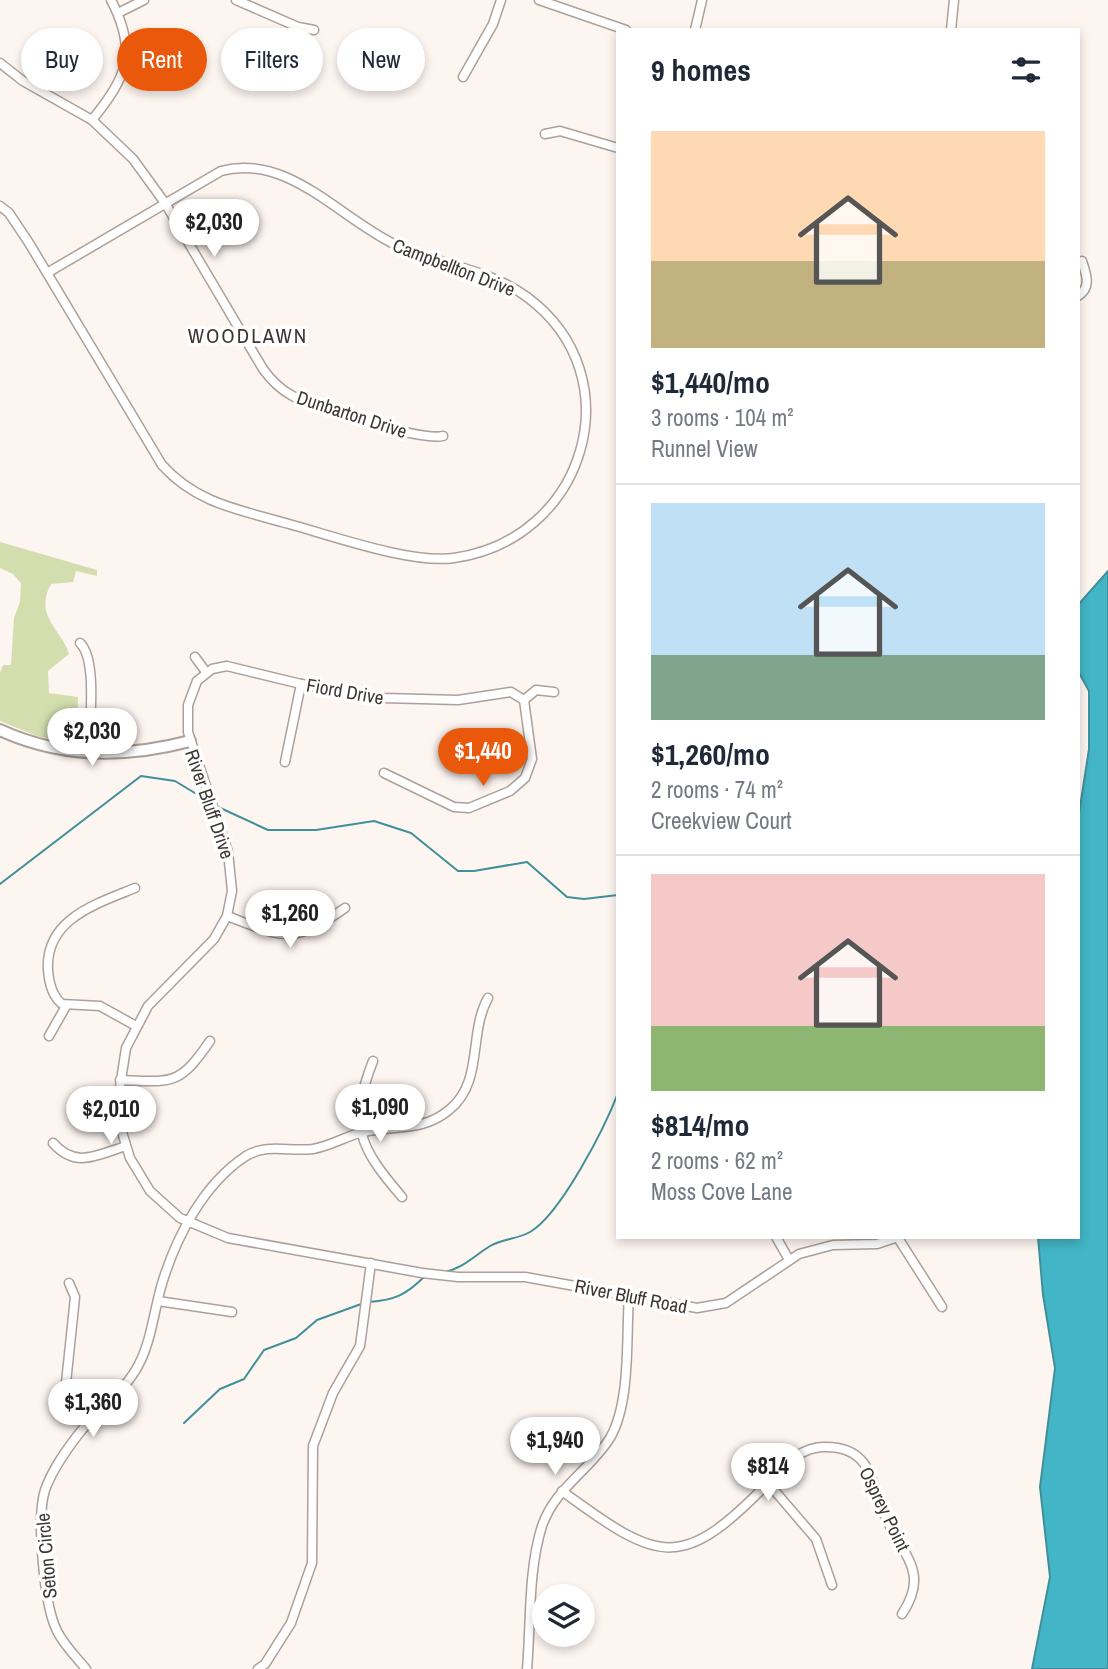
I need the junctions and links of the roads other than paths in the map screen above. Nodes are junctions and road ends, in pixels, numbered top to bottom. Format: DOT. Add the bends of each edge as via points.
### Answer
graph roads {
  1 [pos="111,0"];
  2 [pos="144,0"];
  3 [pos="236,0"];
  4 [pos="501,0"];
  5 [pos="539,0"];
  6 [pos="702,0"];
  7 [pos="954,0"];
  8 [pos="118,13"];
  9 [pos="303,28"];
  10 [pos="620,28"];
  11 [pos="695,28"];
  12 [pos="951,28"];
  13 [pos="0,63"];
  14 [pos="463,77"];
  15 [pos="92,120"];
  16 [pos="545,134"];
  17 [pos="616,147"];
  18 [pos="165,203"];
  19 [pos="0,206"];
  20 [pos="1082,261"];
  21 [pos="47,273"];
  22 [pos="1080,295"];
  23 [pos="443,436"];
  24 [pos="80,643"];
  25 [pos="195,657"];
  26 [pos="206,672"];
  27 [pos="300,684"];
  28 [pos="554,692"];
  29 [pos="524,700"];
  30 [pos="0,730"];
  31 [pos="190,741"];
  32 [pos="89,753"];
  33 [pos="285,762"];
  34 [pos="384,773"];
  35 [pos="135,888"];
  36 [pos="345,908"];
  37 [pos="227,916"];
  38 [pos="488,998"];
  39 [pos="66,1006"];
  40 [pos="136,1026"];
  41 [pos="49,1036"];
  42 [pos="211,1041"];
  43 [pos="373,1060"];
  44 [pos="120,1080"];
  45 [pos="362,1132"];
  46 [pos="53,1143"];
  47 [pos="126,1146"];
  48 [pos="402,1197"];
  49 [pos="190,1223"];
  50 [pos="777,1239"];
  51 [pos="892,1239"];
  52 [pos="899,1239"];
  53 [pos="788,1258"];
  54 [pos="371,1263"];
  55 [pos="502,1276"];
  56 [pos="69,1283"];
  57 [pos="629,1296"];
  58 [pos="158,1301"];
  59 [pos="942,1307"];
  60 [pos="232,1312"];
  61 [pos="91,1418"];
  62 [pos="768,1483"];
  63 [pos="562,1491"];
  64 [pos="832,1585"];
  65 [pos="902,1614"];
  66 [pos="86,1669"];
  67 [pos="258,1669"];
  68 [pos="527,1669"];
  1 -- 8 [label="street"];
  2 -- 8 [label="street"];
  3 -- 9 [label="street"];
  4 -- 14 [label="street"];
  5 -- 10 [label="street"];
  6 -- 11 [label="street"];
  7 -- 12 [label="street"];
  8 -- 15 [label="street" via="128,46 125,68"];
  13 -- 15 [label="street, Dunbarton Drive"];
  15 -- 18 [label="street, Dunbarton Drive" via="133,159"];
  16 -- 17 [label="street" via="560,131"];
  18 -- 21 [label="street, Campbellton Drive"];
  18 -- 21 [label="street, Campbellton Drive" via="221,171 239,166 267,168 292,179 370,233 428,259 494,279 534,302 565,340 585,393 581,448 569,481 548,513 517,537 479,553 432,558 205,500 180,484 155,455"];
  18 -- 23 [label="street, Dunbarton Drive" via="276,384 308,404 425,437"];
  19 -- 21 [label="street, Campbellton Drive"];
  20 -- 22 [label="street" via="1088,282"];
  24 -- 32 [label="street" via="90,669"];
  25 -- 26 [label="street"];
  26 -- 27 [label="street, Fiord Drive" via="242,667"];
  26 -- 31 [label="street" via="190,696"];
  27 -- 29 [label="street, Fiord Drive" via="410,700 458,700 511,692"];
  27 -- 33 [label="street"];
  28 -- 29 [label="street, Fiord Drive" via="536,690"];
  29 -- 34 [label="street" via="532,759 525,778 510,791 468,808 454,807"];
  30 -- 32 [label="street, River Bluff Drive" via="27,742"];
  31 -- 32 [label="street, River Bluff Drive" via="159,749"];
  31 -- 37 [label="street, River Bluff Drive" via="230,862 232,891"];
  35 -- 39 [label="street" via="84,910 54,937 49,978 55,997"];
  36 -- 37 [label="street" via="314,930 291,936"];
  37 -- 40 [label="street, River Bluff Drive" via="207,949 156,997"];
  38 -- 45 [label="street, Seton Circle" via="477,1023 470,1080 458,1101 422,1125"];
  39 -- 40 [label="street" via="100,1006"];
  39 -- 41 [label="street"];
  40 -- 44 [label="street, River Bluff Drive"];
  42 -- 44 [label="street" via="196,1064 176,1078"];
  43 -- 45 [label="street" via="360,1094"];
  44 -- 47 [label="street, River Bluff Drive" via="120,1119"];
  45 -- 48 [label="street" via="371,1158"];
  45 -- 49 [label="street, Seton Circle" via="321,1147 272,1148 250,1154 210,1188"];
  46 -- 47 [label="street" via="66,1156 77,1159"];
  47 -- 49 [label="street, River Bluff Drive" via="156,1199"];
  49 -- 54 [label="street, River Bluff Drive" via="228,1238"];
  49 -- 58 [label="street, Seton Circle"];
  50 -- 53 [label="street"];
  51 -- 53 [label="street, River Bluff Road" via="821,1247"];
  52 -- 59 [label="street"];
  53 -- 57 [label="street, River Bluff Road" via="733,1299 712,1308"];
  54 -- 55 [label="street, River Bluff Drive" via="458,1277"];
  54 -- 67 [label="street" via="360,1346 333,1393 313,1446 312,1563 291,1623"];
  55 -- 57 [label="street, River Bluff Road"];
  56 -- 61 [label="street" via="75,1297 66,1383"];
  57 -- 63 [label="street" via="619,1416 604,1446"];
  58 -- 60 [label="street"];
  58 -- 61 [label="street, Seton Circle" via="139,1364"];
  61 -- 66 [label="street, Seton Circle" via="48,1482 40,1525 54,1623"];
  62 -- 63 [label="street, Osprey Point" via="708,1537 697,1544 670,1548 640,1542"];
  62 -- 64 [label="street" via="816,1539"];
  62 -- 65 [label="street, Osprey Point" via="796,1455 816,1447 839,1448 863,1462 887,1521 913,1567 914,1589"];
  63 -- 68 [label="street" via="546,1517 535,1553"];
}
